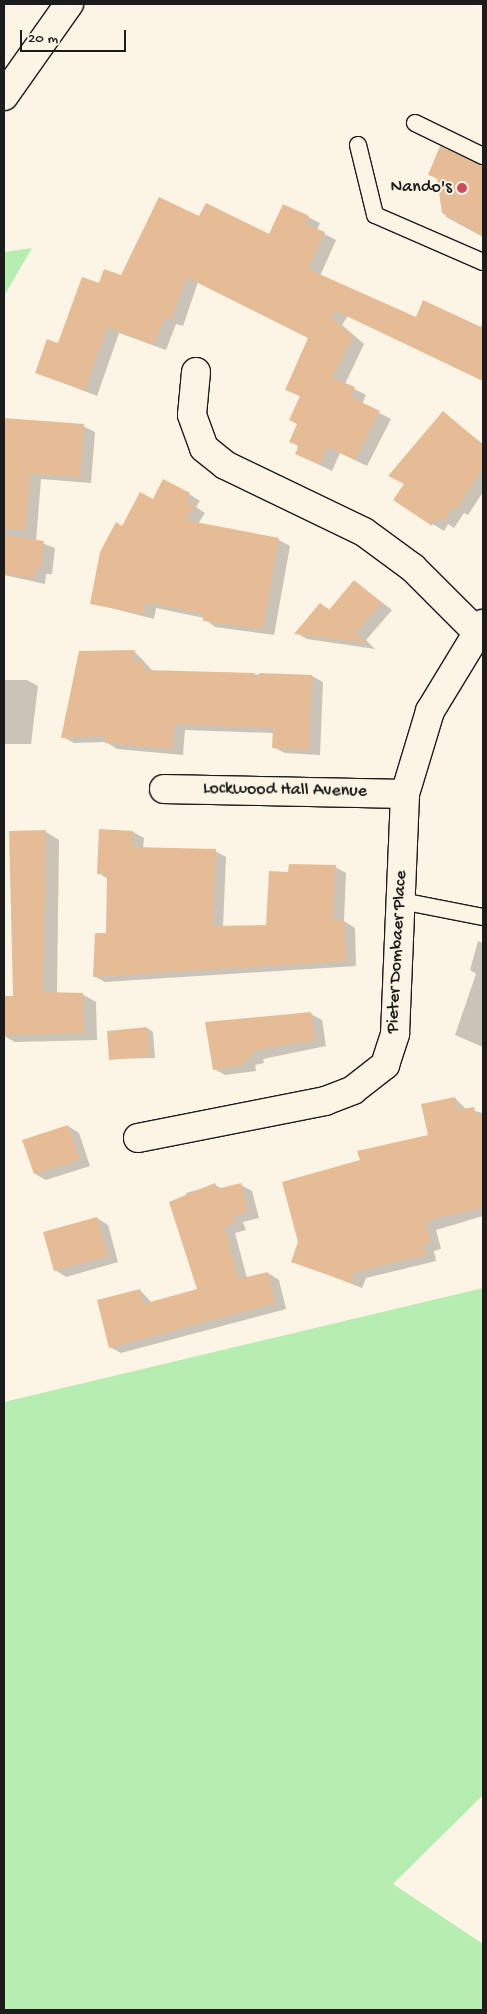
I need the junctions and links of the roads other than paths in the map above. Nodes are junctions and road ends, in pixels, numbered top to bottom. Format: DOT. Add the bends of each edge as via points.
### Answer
graph roads {
  1 [pos="69,4"];
  2 [pos="4,96"];
  3 [pos="415,123"];
  4 [pos="358,145"];
  5 [pos="483,156"];
  6 [pos="483,262"];
  7 [pos="196,372"];
  8 [pos="480,628"];
  9 [pos="164,789"];
  10 [pos="405,794"];
  11 [pos="401,901"];
  12 [pos="483,917"];
  13 [pos="138,1138"];
  1 -- 2 [label="street"];
  3 -- 5 [label="lane"];
  4 -- 6 [label="lane" via="375,215"];
  7 -- 8 [label="street" via="192,415 204,448 225,465 364,532 413,568"];
  8 -- 10 [label="street, Pieter Dombaer Place" via="430,711"];
  9 -- 10 [label="street, Lockwood Hall Avenue"];
  10 -- 11 [label="street, Pieter Dombaer Place"];
  11 -- 12 [label="lane"];
  11 -- 13 [label="street, Pieter Dombaer Place" via="395,1034 385,1065 370,1078 325,1101"];
}
